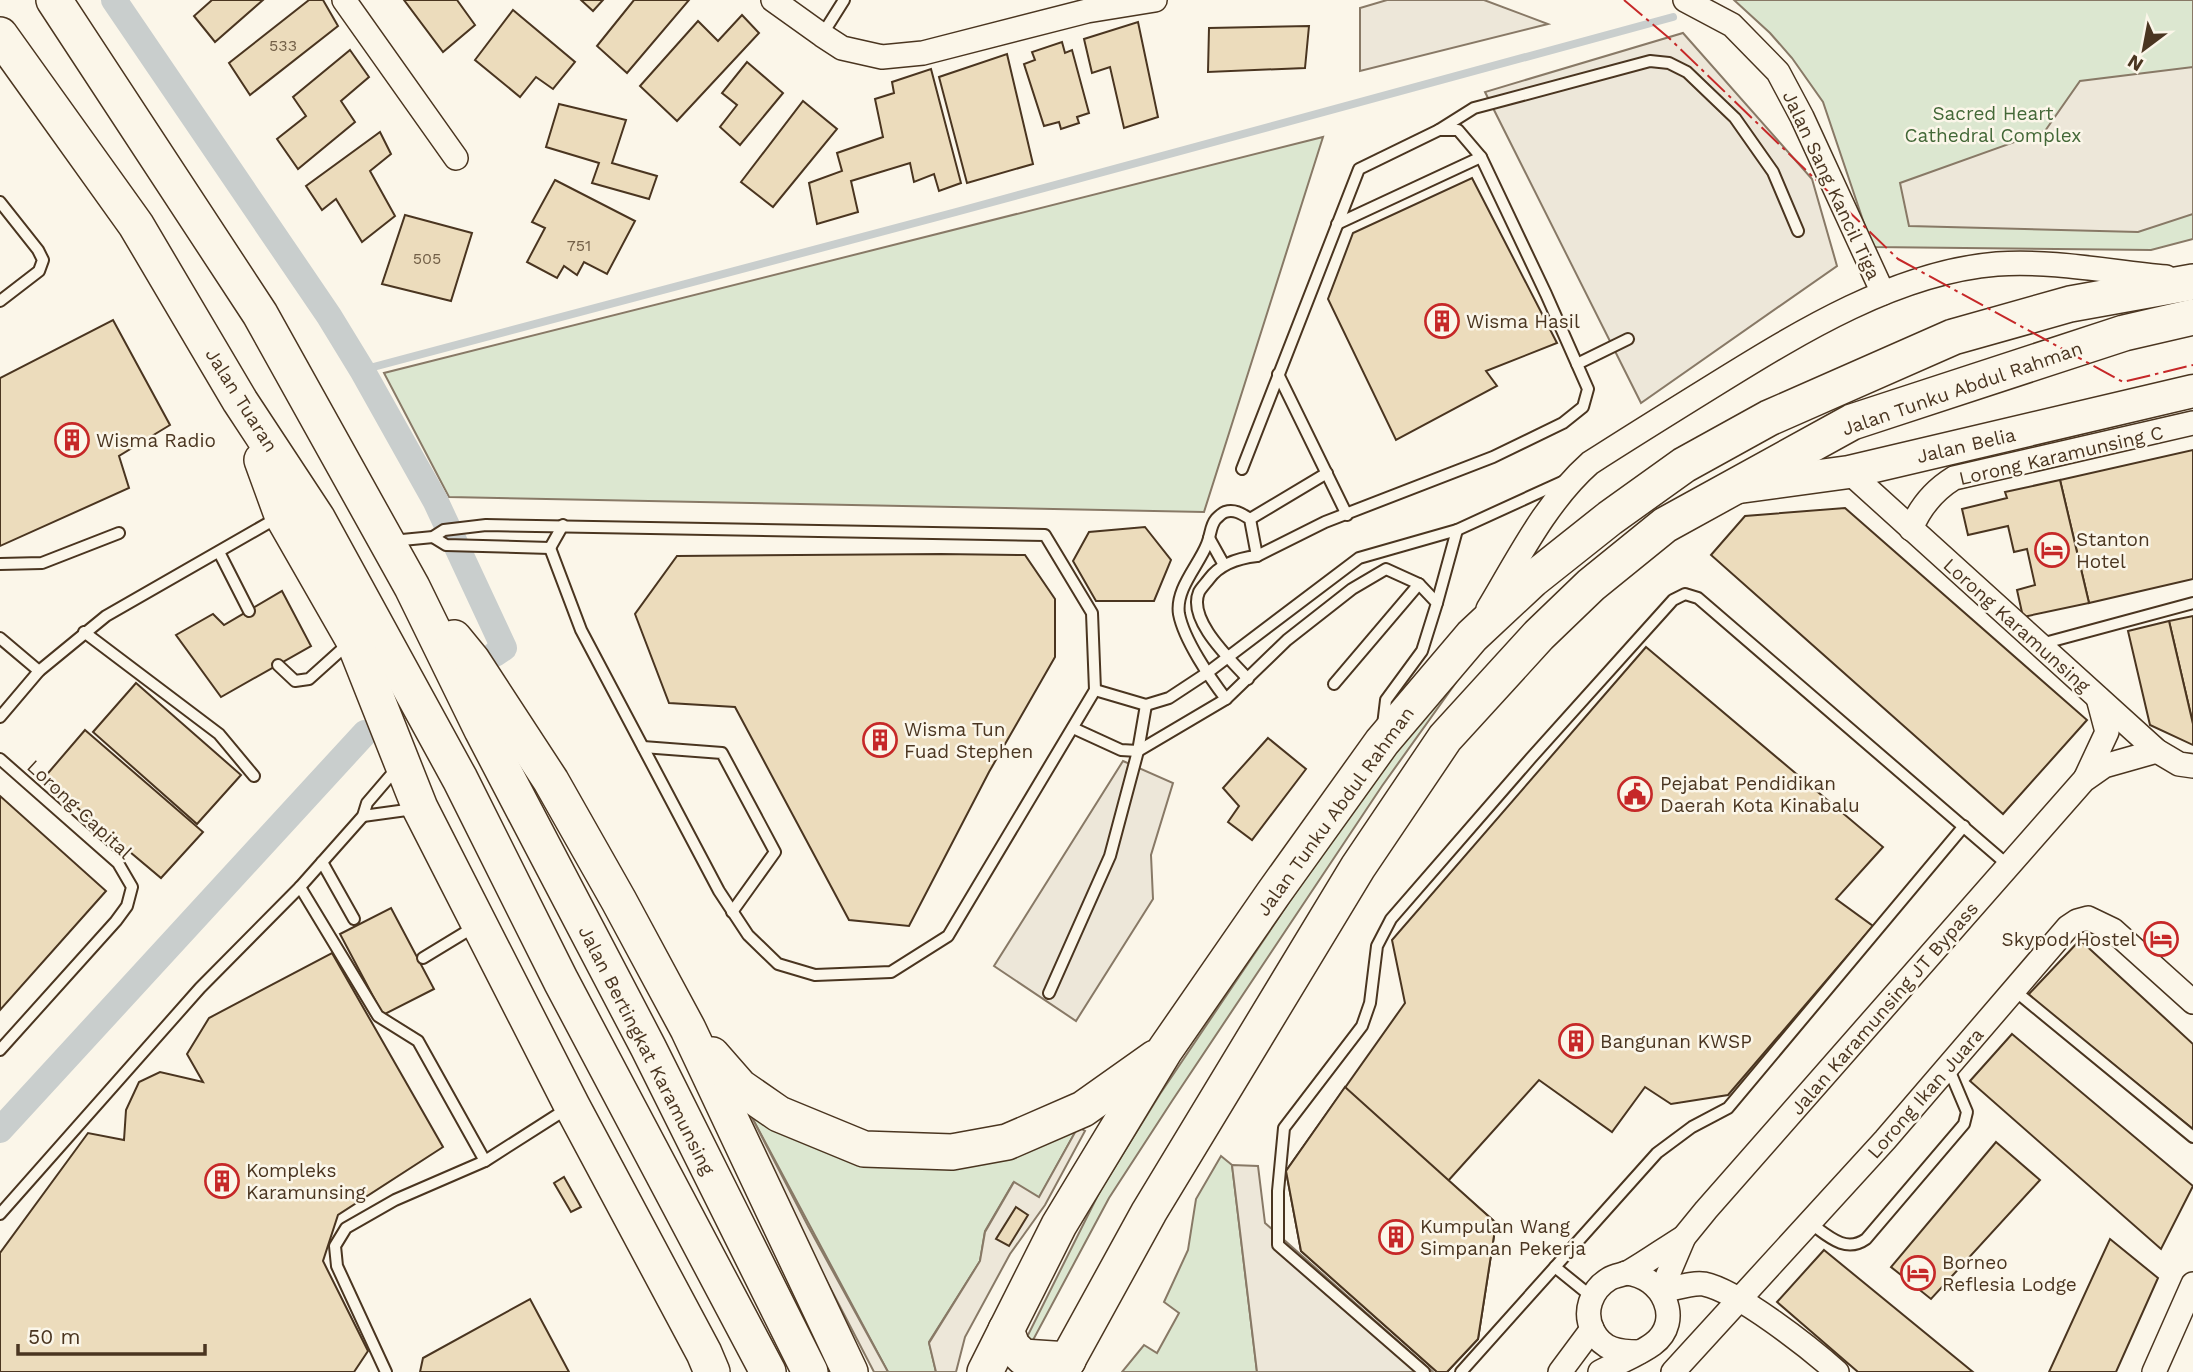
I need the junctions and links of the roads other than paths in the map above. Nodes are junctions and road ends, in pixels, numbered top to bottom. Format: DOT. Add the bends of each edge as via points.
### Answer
graph roads {
  1 [pos="344,0"];
  2 [pos="773,0"];
  3 [pos="844,0"];
  4 [pos="1155,0"];
  5 [pos="1685,0"];
  6 [pos="57,3"];
  7 [pos="1075,7"];
  8 [pos="0,35"];
  9 [pos="821,36"];
  10 [pos="1439,130"];
  11 [pos="1481,157"];
  12 [pos="456,158"];
  13 [pos="0,201"];
  14 [pos="1337,224"];
  15 [pos="1798,231"];
  16 [pos="2193,281"];
  17 [pos="1883,293"];
  18 [pos="0,301"];
  19 [pos="2193,317"];
  20 [pos="1628,339"];
  21 [pos="1577,364"];
  22 [pos="1278,374"];
  23 [pos="2193,391"];
  24 [pos="240,401"];
  25 [pos="2193,423"];
  26 [pos="1242,469"];
  27 [pos="1849,472"];
  28 [pos="1326,473"];
  29 [pos="1576,475"];
  30 [pos="1737,488"];
  31 [pos="282,515"];
  32 [pos="1347,515"];
  33 [pos="1250,519"];
  34 [pos="563,525"];
  35 [pos="1911,529"];
  36 [pos="1457,530"];
  37 [pos="119,533"];
  38 [pos="433,537"];
  39 [pos="1209,538"];
  40 [pos="387,542"];
  41 [pos="550,548"];
  42 [pos="219,552"];
  43 [pos="1257,556"];
  44 [pos="0,565"];
  45 [pos="1224,565"];
  46 [pos="1419,584"];
  47 [pos="412,587"];
  48 [pos="1437,603"];
  49 [pos="2193,603"];
  50 [pos="249,611"];
  51 [pos="84,632"];
  52 [pos="1472,636"];
  53 [pos="0,638"];
  54 [pos="353,639"];
  55 [pos="2039,644"];
  56 [pos="1228,657"];
  57 [pos="278,665"];
  58 [pos="39,671"];
  59 [pos="1207,673"];
  60 [pos="1248,679"];
  61 [pos="1334,684"];
  62 [pos="1095,690"];
  63 [pos="2098,698"];
  64 [pos="1226,699"];
  65 [pos="1146,705"];
  66 [pos="0,717"];
  67 [pos="1073,728"];
  68 [pos="1382,742"];
  69 [pos="643,747"];
  70 [pos="1138,751"];
  71 [pos="2157,751"];
  72 [pos="0,759"];
  73 [pos="401,763"];
  74 [pos="2193,766"];
  75 [pos="254,776"];
  76 [pos="2084,780"];
  77 [pos="420,808"];
  78 [pos="363,816"];
  79 [pos="1964,826"];
  80 [pos="322,862"];
  81 [pos="2009,866"];
  82 [pos="300,887"];
  83 [pos="732,912"];
  84 [pos="354,919"];
  85 [pos="479,924"];
  86 [pos="423,958"];
  87 [pos="2014,990"];
  88 [pos="1049,993"];
  89 [pos="2193,1002"];
  90 [pos="688,1029"];
  91 [pos="0,1050"];
  92 [pos="1166,1050"];
  93 [pos="1948,1067"];
  94 [pos="572,1106"];
  95 [pos="2193,1137"];
  96 [pos="485,1161"];
  97 [pos="0,1214"];
  98 [pos="1810,1222"];
  99 [pos="1684,1237"];
  100 [pos="1555,1268"];
  101 [pos="1626,1273"];
  102 [pos="2193,1284"];
  103 [pos="1661,1291"];
  104 [pos="1591,1297"];
  105 [pos="1739,1299"];
  106 [pos="1592,1329"];
  107 [pos="1006,1330"];
  108 [pos="1637,1362"];
  109 [pos="1065,1366"];
  110 [pos="1828,1369"];
  111 [pos="386,1372"];
  112 [pos="712,1372"];
  113 [pos="768,1372"];
  114 [pos="810,1372"];
  115 [pos="850,1372"];
  116 [pos="985,1372"];
  117 [pos="1423,1372"];
  118 [pos="1461,1372"];
  119 [pos="1560,1372"];
  120 [pos="1600,1372"];
  121 [pos="1672,1372"];
  122 [pos="2154,1372"];
  1 -- 12 [label="street"];
  2 -- 9 [label="street"];
  3 -- 9 [label="lane"];
  4 -- 7 [label="street"];
  5 -- 17 [label="street, Jalan Sang Kancil Tiga" via="1732,25 1778,72"];
  6 -- 40 [label="main road" via="260,314"];
  7 -- 9 [label="street" via="923,53 882,57 842,48"];
  8 -- 24 [label="main road, Jalan Tuaran" via="136,225"];
  10 -- 11 [label="lane" via="1458,130"];
  10 -- 14 [label="lane" via="1359,169"];
  10 -- 15 [label="lane" via="1474,108 1632,65 1669,63 1687,72 1742,128 1773,172"];
  11 -- 14 [label="lane"];
  11 -- 21 [label="lane"];
  13 -- 18 [label="lane" via="43,260 39,271"];
  14 -- 22 [label="lane"];
  16 -- 17 [label="street" via="2025,263 1961,269"];
  16 -- 52 [label="main road, Jalan Tunku Abdul Rahman" via="2070,304 1953,337 1769,418 1685,465 1610,518 1532,580"];
  17 -- 29 [label="street" via="1766,354"];
  19 -- 30 [label="main road, Jalan Tunku Abdul Rahman" via="2124,333 1852,422"];
  20 -- 21 [label="lane"];
  21 -- 32 [label="lane" via="1588,389 1583,407 1563,423 1493,457"];
  22 -- 26 [label="lane"];
  22 -- 28 [label="lane"];
  23 -- 27 [label="street, Jalan Belia"];
  24 -- 31 [label="main road"];
  24 -- 113 [label="main road, Jalan Tuaran" via="317,518 460,779"];
  25 -- 35 [label="street, Lorong Karamunsing C" via="1954,478 1928,499"];
  27 -- 30 [label="street, Jalan Belia"];
  27 -- 35 [label="street, Lorong Karamunsing"];
  28 -- 32 [label="lane"];
  28 -- 33 [label="lane"];
  29 -- 36 [label="lane"];
  29 -- 52 [label="street" via="1538,526"];
  30 -- 109 [label="main road, Jalan Tunku Abdul Rahman" via="1665,525 1591,585 1445,738 1337,901 1149,1212"];
  31 -- 42 [label="lane"];
  31 -- 54 [label="main road"];
  32 -- 43 [label="lane"];
  33 -- 39 [label="lane" via="1238,511 1226,512 1217,517"];
  33 -- 43 [label="lane"];
  34 -- 38 [label="lane" via="486,525 444,530"];
  34 -- 41 [label="lane"];
  34 -- 62 [label="lane" via="1045,534 1092,613"];
  35 -- 55 [label="street, Lorong Karamunsing"];
  36 -- 48 [label="lane"];
  36 -- 56 [label="lane" via="1359,558"];
  37 -- 44 [label="lane" via="42,563"];
  38 -- 40 [label="lane"];
  38 -- 41 [label="lane" via="446,545"];
  39 -- 45 [label="lane"];
  39 -- 59 [label="lane" via="1179,603"];
  40 -- 47 [label="main road"];
  41 -- 69 [label="lane" via="581,630"];
  42 -- 50 [label="lane"];
  42 -- 51 [label="lane"];
  43 -- 45 [label="lane"];
  45 -- 56 [label="lane" via="1199,593 1197,610 1213,641"];
  46 -- 48 [label="lane"];
  46 -- 60 [label="lane" via="1386,569 1352,589 1287,640"];
  46 -- 61 [label="lane"];
  47 -- 90 [label="main road" via="472,660 551,781"];
  47 -- 114 [label="main road, Jalan Bertingkat Karamunsing"];
  48 -- 68 [label="lane" via="1422,651 1386,700"];
  49 -- 55 [label="lane"];
  51 -- 58 [label="lane"];
  51 -- 75 [label="lane" via="219,734"];
  52 -- 68 [label="main road, Jalan Tunku Abdul Rahman"];
  53 -- 58 [label="lane"];
  54 -- 57 [label="lane" via="309,679 295,681"];
  54 -- 73 [label="main road"];
  55 -- 63 [label="street, Lorong Karamunsing"];
  56 -- 59 [label="lane"];
  56 -- 60 [label="lane"];
  58 -- 66 [label="lane"];
  59 -- 64 [label="lane"];
  59 -- 65 [label="lane" via="1169,698"];
  60 -- 64 [label="lane"];
  62 -- 65 [label="lane"];
  62 -- 67 [label="lane"];
  63 -- 71 [label="street, Lorong Karamunsing"];
  63 -- 76 [label="street" via="2106,732"];
  64 -- 70 [label="lane"];
  65 -- 70 [label="lane"];
  67 -- 70 [label="lane" via="1121,750"];
  67 -- 83 [label="lane" via="948,936 891,972 815,975 778,964"];
  68 -- 92 [label="main road, Jalan Tunku Abdul Rahman"];
  69 -- 83 [label="lane"];
  69 -- 83 [label="lane" via="722,753 775,852"];
  70 -- 88 [label="lane" via="1110,856"];
  71 -- 74 [label="street, Lorong Karamunsing" via="2179,764"];
  71 -- 76 [label="street" via="2104,766"];
  72 -- 91 [label="lane, Lorong Capital" via="118,863 132,887 127,906 116,921"];
  73 -- 77 [label="main road"];
  73 -- 78 [label="lane" via="367,803"];
  76 -- 81 [label="street, Jalan Karamunsing JT Bypass"];
  77 -- 78 [label="lane"];
  77 -- 85 [label="main road"];
  78 -- 80 [label="lane"];
  79 -- 81 [label="lane"];
  79 -- 100 [label="lane" via="1728,1108 1657,1153"];
  79 -- 117 [label="lane" via="1698,598 1678,595 1391,919 1377,946 1370,1003 1362,1026 1284,1128 1278,1245"];
  80 -- 82 [label="lane"];
  80 -- 84 [label="lane"];
  81 -- 99 [label="street, Jalan Karamunsing JT Bypass"];
  82 -- 96 [label="lane" via="378,1016 418,1041"];
  82 -- 97 [label="lane" via="200,988"];
  85 -- 86 [label="lane"];
  85 -- 94 [label="main road"];
  87 -- 89 [label="street, Lorong Ikan Juara" via="2068,927 2088,918 2113,930"];
  87 -- 93 [label="street, Lorong Ikan Juara"];
  87 -- 95 [label="lane"];
  90 -- 92 [label="main road" via="740,1087 779,1114 864,1149 952,1152 1007,1142 1083,1109"];
  90 -- 115 [label="main road"];
  92 -- 107 [label="main road, Jalan Tunku Abdul Rahman" via="1059,1225"];
  93 -- 98 [label="street, Lorong Ikan Juara"];
  93 -- 98 [label="lane" via="1967,1112 1964,1124 1866,1239 1858,1244 1839,1243"];
  94 -- 96 [label="lane"];
  94 -- 112 [label="main road"];
  96 -- 111 [label="lane" via="395,1200 346,1228 335,1246 337,1266"];
  98 -- 105 [label="street, Lorong Ikan Juara"];
  99 -- 101 [label="street, Jalan Karamunsing JT Bypass"];
  99 -- 103 [label="street, Jalan Karamunsing JT Bypass"];
  100 -- 104 [label="lane"];
  100 -- 118 [label="lane"];
  101 -- 103 [label="street" via="1643,1277"];
  101 -- 104 [label="street, Jalan Karamunsing JT Bypass" via="1606,1281"];
  102 -- 122 [label="street"];
  103 -- 105 [label="street" via="1701,1283"];
  103 -- 108 [label="street" via="1667,1309 1665,1327"];
  104 -- 106 [label="street"];
  105 -- 110 [label="street"];
  105 -- 121 [label="street, Lorong Ikan Juara"];
  106 -- 108 [label="street" via="1608,1348"];
  106 -- 119 [label="street"];
  107 -- 109 [label="main road" via="1023,1357"];
  107 -- 116 [label="main road, Jalan Tunku Abdul Rahman"];
  108 -- 120 [label="street"];
}
